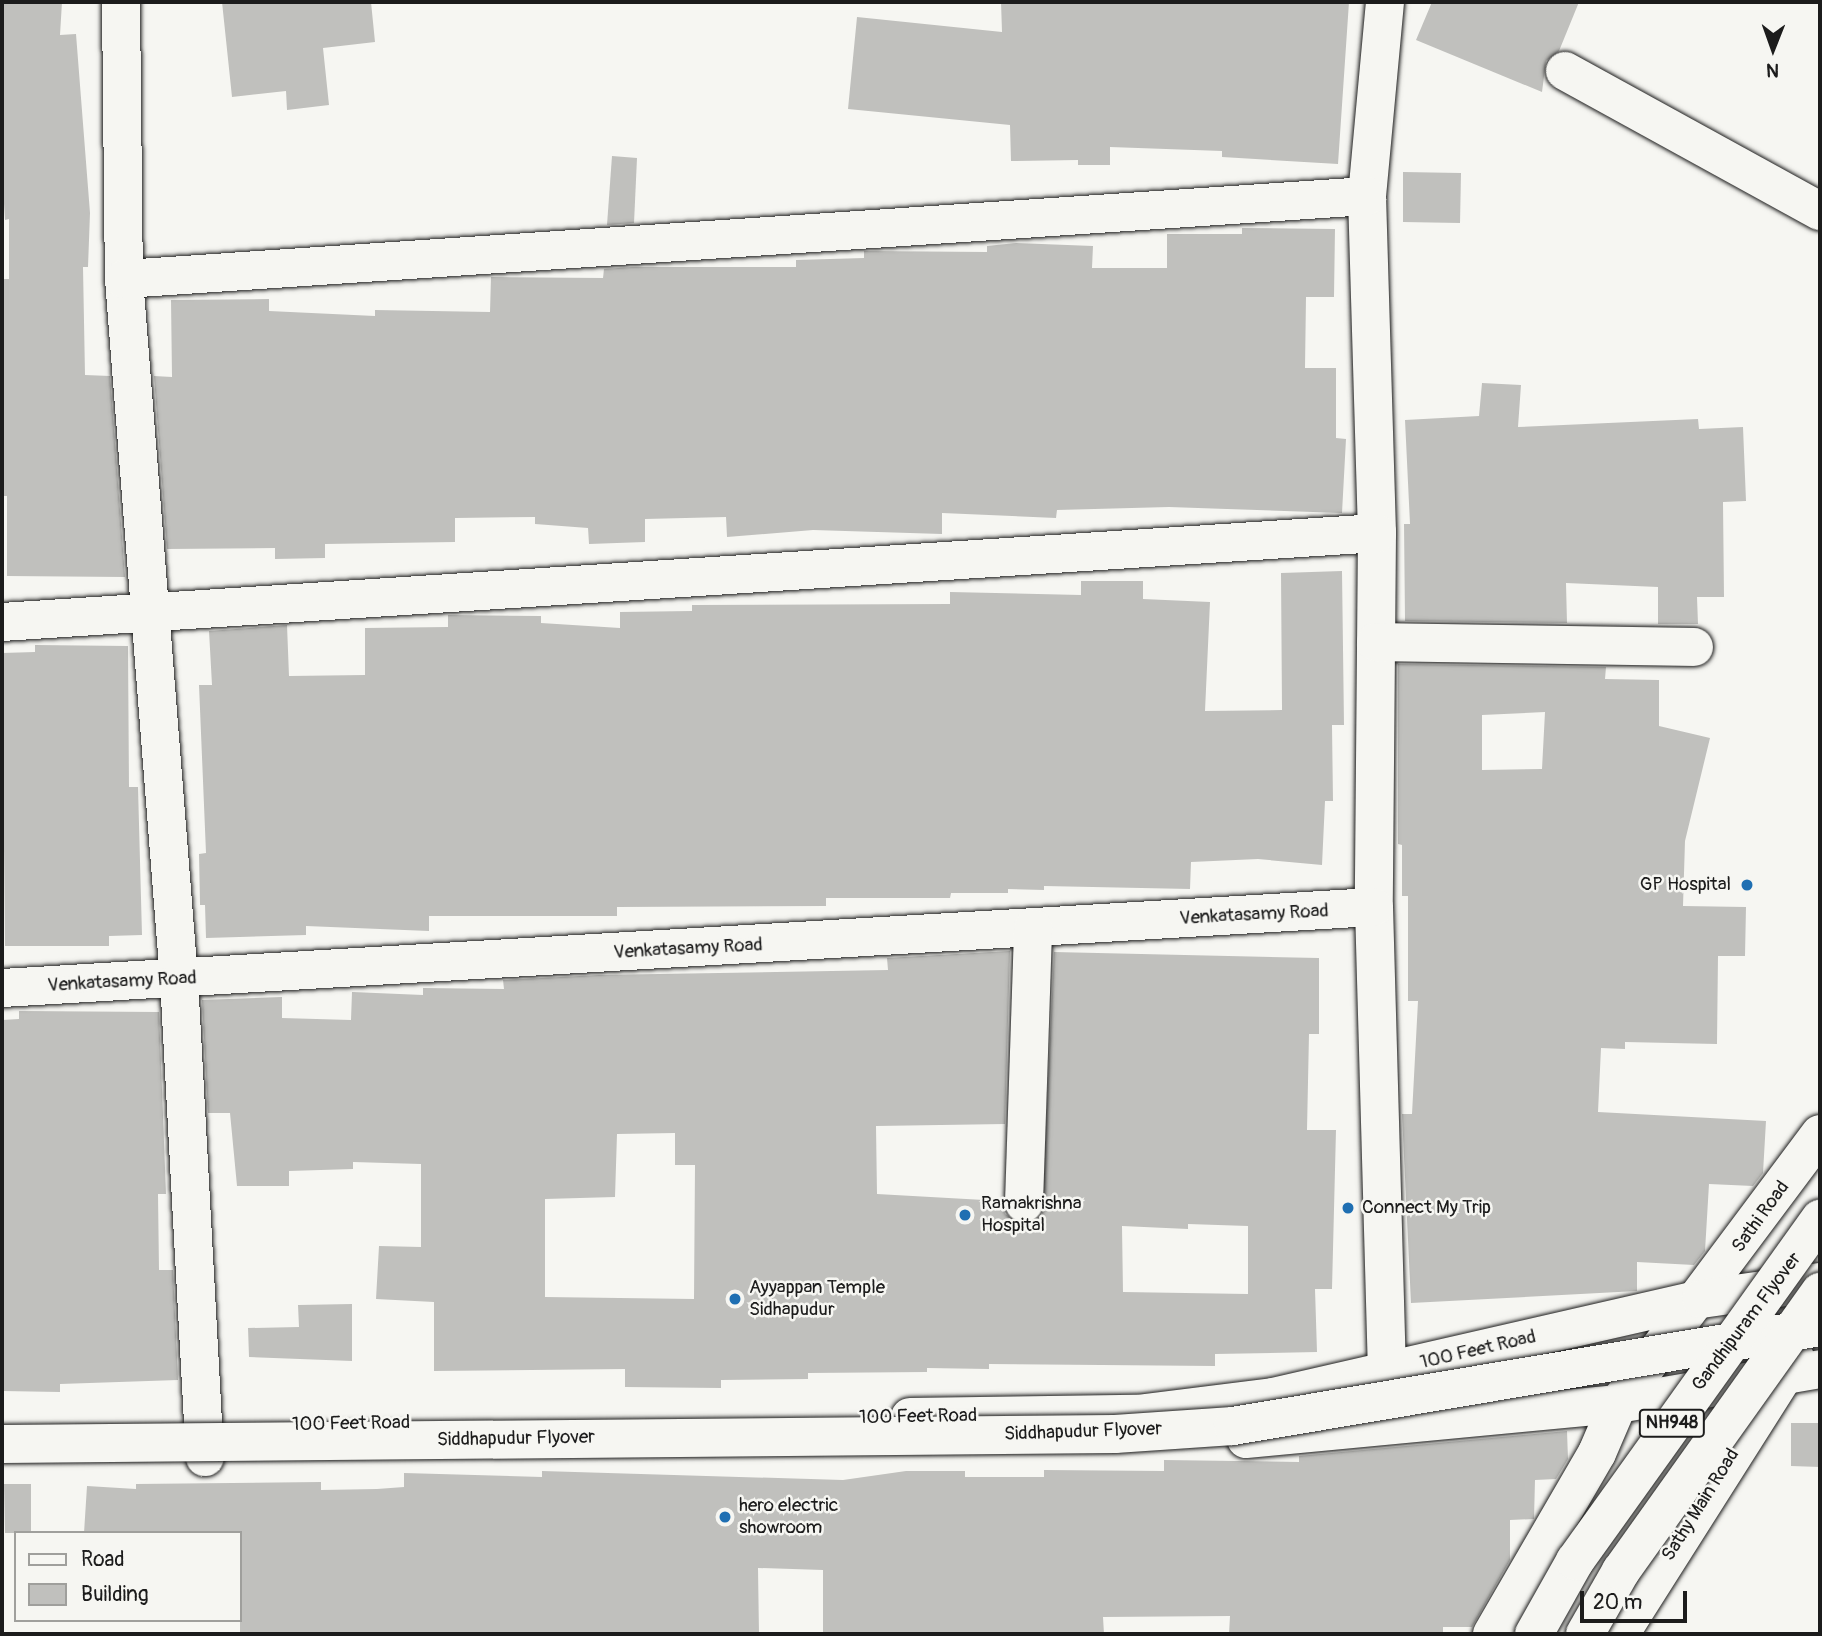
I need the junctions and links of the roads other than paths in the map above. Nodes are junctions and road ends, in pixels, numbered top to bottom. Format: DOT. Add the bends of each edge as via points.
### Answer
graph roads {
  1 [pos="121,2"];
  2 [pos="1385,2"];
  3 [pos="1565,71"];
  4 [pos="1367,196"];
  5 [pos="1820,211"];
  6 [pos="124,279"];
  7 [pos="1377,533"];
  8 [pos="149,613"];
  9 [pos="2,622"];
  10 [pos="1376,642"];
  11 [pos="1694,647"];
  12 [pos="1374,907"];
  13 [pos="1033,928"];
  14 [pos="179,979"];
  15 [pos="2,988"];
  16 [pos="1820,1134"];
  17 [pos="1024,1203"];
  18 [pos="1820,1219"];
  19 [pos="1820,1282"];
  20 [pos="1820,1292"];
  21 [pos="1701,1299"];
  22 [pos="1820,1327"];
  23 [pos="1820,1369"];
  24 [pos="1385,1372"];
  25 [pos="1782,1376"];
  26 [pos="1618,1404"];
  27 [pos="1389,1426"];
  28 [pos="2,1429"];
  29 [pos="204,1441"];
  30 [pos="2,1444"];
  31 [pos="2,1460"];
  32 [pos="1492,1634"];
  33 [pos="1534,1634"];
  34 [pos="1585,1634"];
  35 [pos="1620,1634"];
  1 -- 6 [label="main road"];
  2 -- 4 [label="main road"];
  3 -- 5 [label="main road"];
  4 -- 6 [label="main road"];
  4 -- 7 [label="main road"];
  6 -- 8 [label="main road"];
  7 -- 8 [label="main road"];
  7 -- 10 [label="main road"];
  8 -- 9 [label="main road"];
  8 -- 14 [label="main road"];
  10 -- 11 [label="main road"];
  10 -- 12 [label="main road"];
  12 -- 13 [label="main road, Venkatasamy Road"];
  12 -- 24 [label="main road"];
  13 -- 14 [label="main road, Venkatasamy Road"];
  13 -- 17 [label="main road"];
  14 -- 15 [label="main road, Venkatasamy Road"];
  14 -- 29 [label="main road"];
  16 -- 21 [label="main road, Sathi Road"];
  18 -- 33 [label="main road, Gandhipuram Flyover / NH948, bridge" via="1574,1561"];
  19 -- 21 [label="main road, 100 Feet Road"];
  20 -- 34 [label="main road, Gandhipuram Flyover / NH948, bridge" via="1621,1571"];
  21 -- 24 [label="main road, 100 Feet Road"];
  21 -- 26 [label="main road, Sathi Road"];
  22 -- 25 [label="main road, Sathy Main Road"];
  22 -- 30 [label="main road, Siddhapudur Flyover, bridge" via="1233,1426 1115,1434"];
  23 -- 25 [label="main road, 100 Feet Road"];
  24 -- 27 [label="main road"];
  24 -- 29 [label="main road, 100 Feet Road" via="1273,1397 1137,1414"];
  25 -- 26 [label="main road, 100 Feet Road"];
  25 -- 35 [label="main road, Sathy Main Road"];
  26 -- 27 [label="main road, 100 Feet Road"];
  26 -- 32 [label="main road" via="1597,1453"];
  27 -- 29 [label="main road, 100 Feet Road" via="1120,1451"];
  28 -- 29 [label="main road, 100 Feet Road"];
  29 -- 31 [label="main road, 100 Feet Road"];
}
